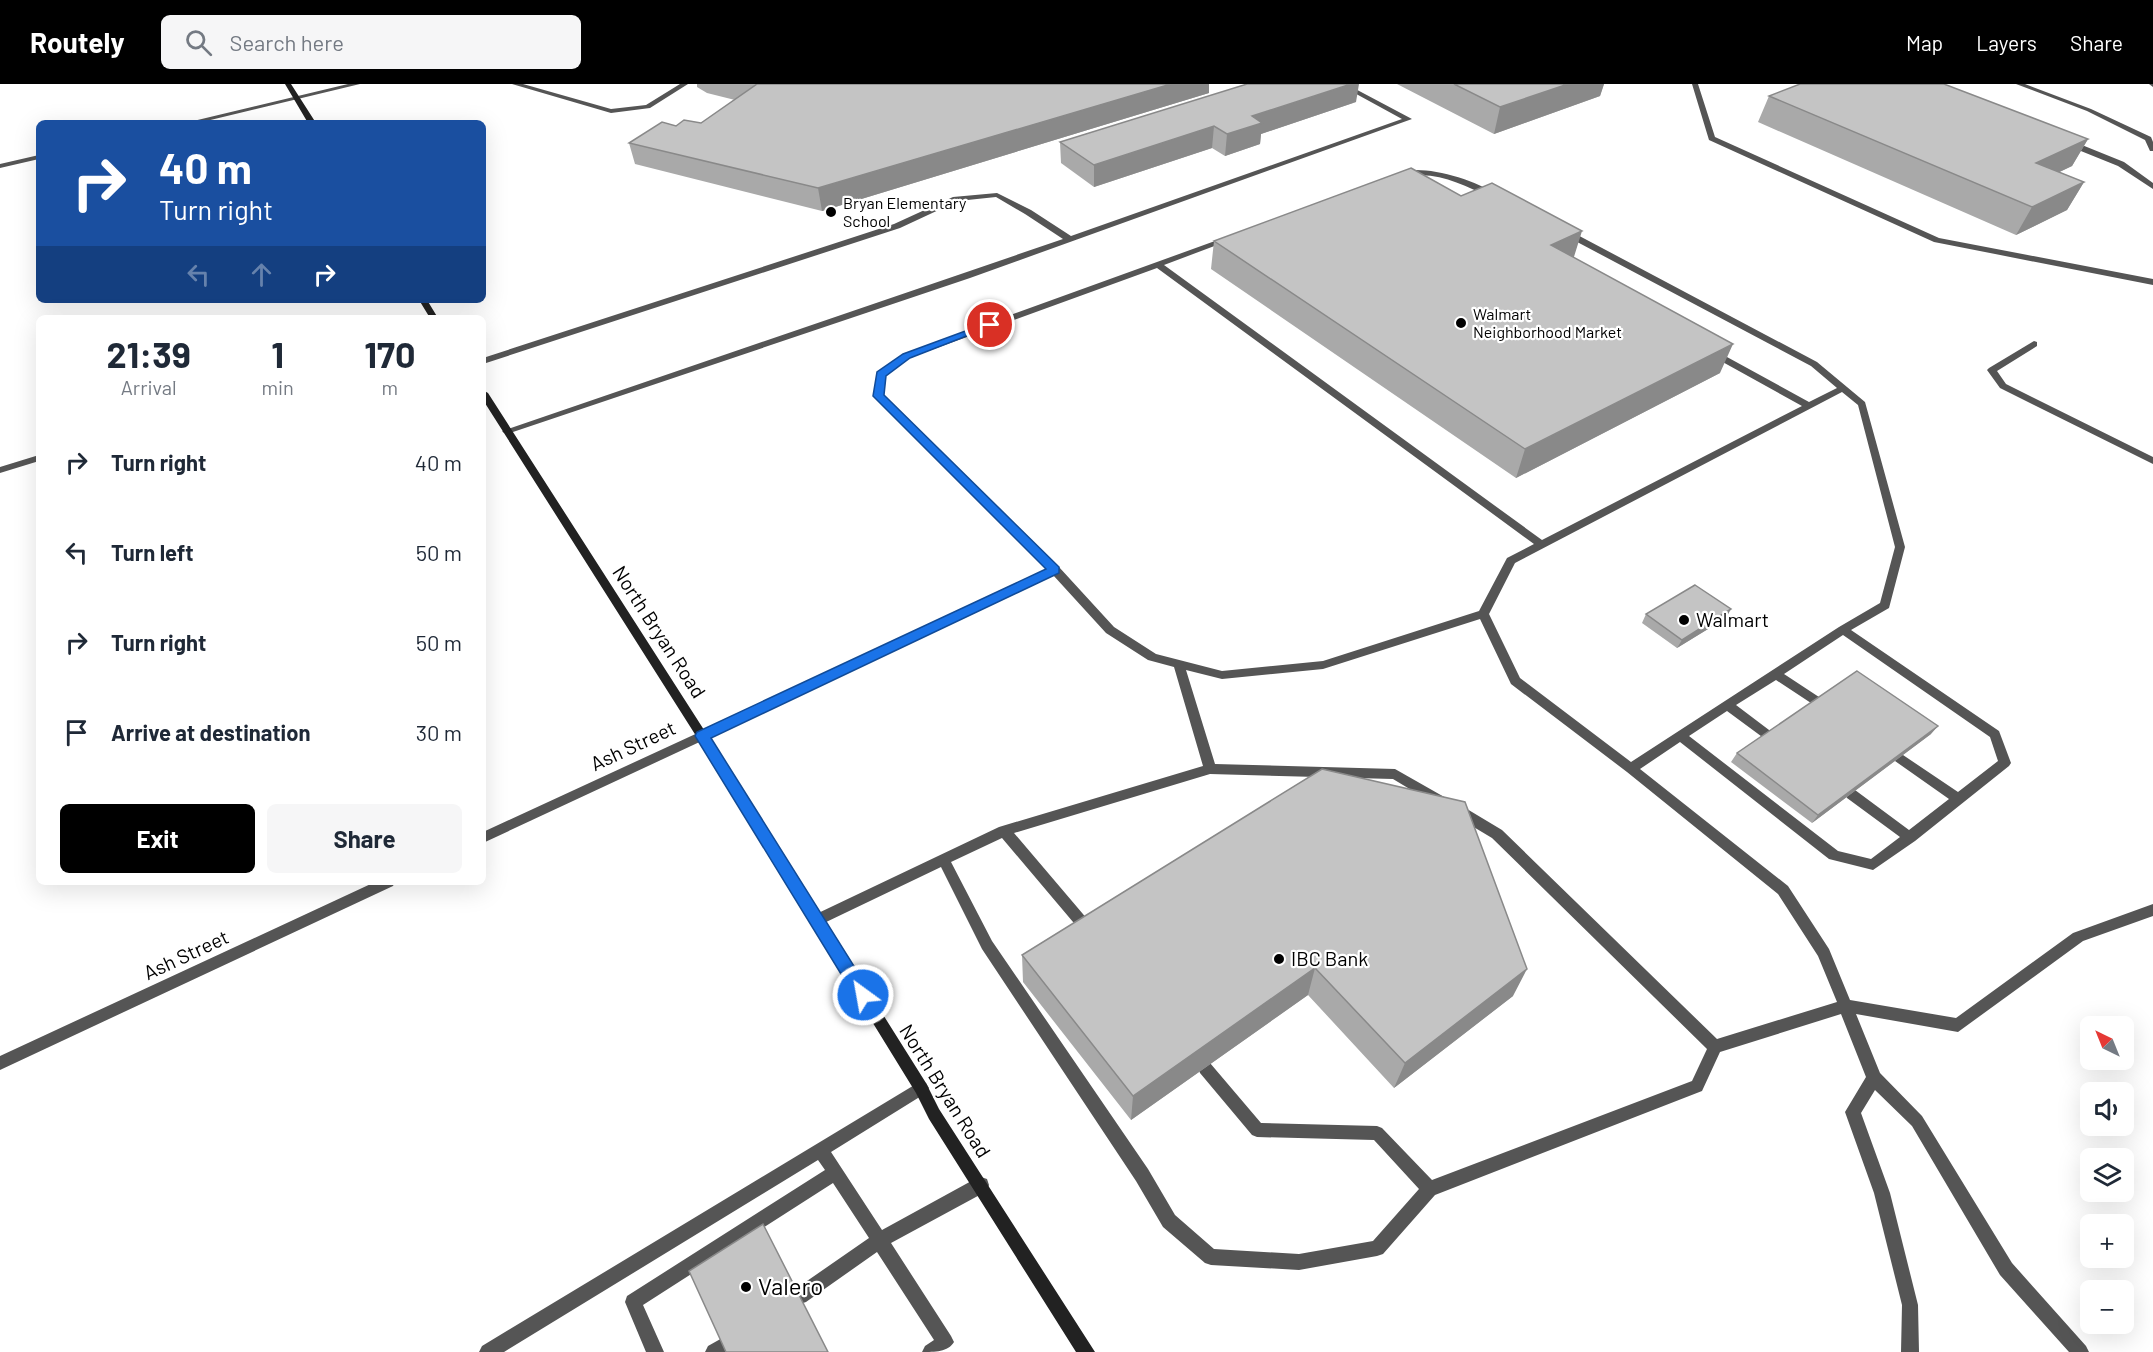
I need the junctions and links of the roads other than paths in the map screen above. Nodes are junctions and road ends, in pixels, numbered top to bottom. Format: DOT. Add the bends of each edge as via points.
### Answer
graph roads {
  1 [pos="288,84"];
  2 [pos="357,84"];
  3 [pos="515,84"];
  4 [pos="685,84"];
  5 [pos="1341,84"];
  6 [pos="1695,84"];
  7 [pos="2019,84"];
  8 [pos="297,98"];
  9 [pos="202,120"];
  10 [pos="310,120"];
  11 [pos="2153,129"];
  12 [pos="2056,138"];
  13 [pos="2148,139"];
  14 [pos="2153,148"];
  15 [pos="36,158"];
  16 [pos="0,166"];
  17 [pos="1390,181"];
  18 [pos="2153,187"];
  19 [pos="1505,201"];
  20 [pos="1556,228"];
  21 [pos="1236,237"];
  22 [pos="1069,239"];
  23 [pos="1158,265"];
  24 [pos="2153,282"];
  25 [pos="2034,344"];
  26 [pos="1708,351"];
  27 [pos="486,360"];
  28 [pos="1843,388"];
  29 [pos="486,398"];
  30 [pos="1810,406"];
  31 [pos="507,431"];
  32 [pos="36,459"];
  33 [pos="2153,461"];
  34 [pos="0,470"];
  35 [pos="1542,545"];
  36 [pos="1055,570"];
  37 [pos="1483,614"];
  38 [pos="1843,630"];
  39 [pos="1179,665"];
  40 [pos="1776,674"];
  41 [pos="1818,702"];
  42 [pos="1728,705"];
  43 [pos="702,736"];
  44 [pos="1680,736"];
  45 [pos="1769,736"];
  46 [pos="1899,758"];
  47 [pos="1210,769"];
  48 [pos="1631,769"];
  49 [pos="1851,794"];
  50 [pos="1959,799"];
  51 [pos="1004,831"];
  52 [pos="486,837"];
  53 [pos="1910,837"];
  54 [pos="943,859"];
  55 [pos="382,885"];
  56 [pos="2153,910"];
  57 [pos="817,920"];
  58 [pos="1094,936"];
  59 [pos="1846,1006"];
  60 [pos="1715,1047"];
  61 [pos="0,1063"];
  62 [pos="1205,1068"];
  63 [pos="1874,1077"];
  64 [pos="921,1088"];
  65 [pos="820,1149"];
  66 [pos="836,1172"];
  67 [pos="981,1185"];
  68 [pos="1430,1189"];
  69 [pos="879,1241"];
  70 [pos="800,1296"];
  71 [pos="488,1352"];
  72 [pos="655,1352"];
  73 [pos="932,1352"];
  74 [pos="1086,1352"];
  75 [pos="1910,1352"];
  76 [pos="2080,1352"];
  1 -- 8 [label="street"];
  2 -- 8 [label="street"];
  3 -- 4 [label="street" via="611,111 648,107"];
  5 -- 22 [label="street" via="1408,119"];
  6 -- 24 [label="street" via="1712,138 1937,240"];
  7 -- 13 [label="street" via="2089,110"];
  8 -- 9 [label="street"];
  8 -- 10 [label="street"];
  11 -- 13 [label="street"];
  12 -- 18 [label="street" via="2121,164"];
  13 -- 14 [label="street"];
  15 -- 16 [label="street"];
  17 -- 19 [label="street" via="1412,173 1443,175"];
  20 -- 28 [label="street" via="1814,364"];
  21 -- 23 [label="street"];
  22 -- 27 [label="street" via="998,195 956,200 897,226"];
  22 -- 31 [label="street"];
  23 -- 35 [label="street"];
  23 -- 36 [label="street" via="906,356 881,374 878,396"];
  25 -- 33 [label="street" via="1992,370 2003,386"];
  26 -- 30 [label="street"];
  28 -- 30 [label="street"];
  28 -- 38 [label="street" via="1862,404 1900,547 1885,605"];
  29 -- 31 [label="street, North Bryan Road"];
  30 -- 35 [label="street"];
  31 -- 43 [label="street, North Bryan Road"];
  32 -- 34 [label="street"];
  35 -- 37 [label="street" via="1511,561"];
  36 -- 39 [label="street" via="1110,630 1152,657"];
  36 -- 43 [label="street, Ash Street"];
  37 -- 39 [label="street" via="1323,665 1222,675"];
  37 -- 48 [label="street" via="1515,681"];
  38 -- 40 [label="street"];
  38 -- 50 [label="street" via="1995,734 2005,763"];
  39 -- 47 [label="street"];
  40 -- 41 [label="street"];
  40 -- 42 [label="street"];
  42 -- 44 [label="street"];
  42 -- 45 [label="street"];
  43 -- 52 [label="street, Ash Street"];
  43 -- 57 [label="street, North Bryan Road"];
  44 -- 48 [label="street"];
  44 -- 53 [label="street" via="1834,855 1873,865"];
  46 -- 50 [label="street"];
  47 -- 51 [label="street"];
  47 -- 60 [label="street" via="1395,774 1497,834"];
  48 -- 59 [label="street" via="1783,890 1824,953"];
  49 -- 53 [label="street"];
  50 -- 53 [label="street"];
  51 -- 54 [label="street"];
  51 -- 58 [label="street"];
  54 -- 57 [label="street"];
  54 -- 68 [label="street" via="987,945 1169,1221 1211,1257 1299,1262 1377,1248"];
  55 -- 61 [label="street, Ash Street"];
  56 -- 59 [label="street" via="2078,937 1958,1024"];
  57 -- 64 [label="street, North Bryan Road"];
  59 -- 60 [label="street"];
  59 -- 63 [label="street"];
  60 -- 68 [label="street" via="1696,1086"];
  62 -- 68 [label="street" via="1257,1130 1377,1133"];
  63 -- 75 [label="street" via="1853,1112 1882,1193 1910,1305"];
  63 -- 76 [label="street" via="1917,1121 2006,1269"];
  64 -- 65 [label="street"];
  64 -- 67 [label="street, North Bryan Road"];
  65 -- 66 [label="street"];
  65 -- 71 [label="street"];
  66 -- 69 [label="street"];
  66 -- 72 [label="street" via="633,1302"];
  67 -- 69 [label="street"];
  67 -- 74 [label="street, North Bryan Road"];
  69 -- 70 [label="street"];
  69 -- 73 [label="street" via="945,1342"];
}
